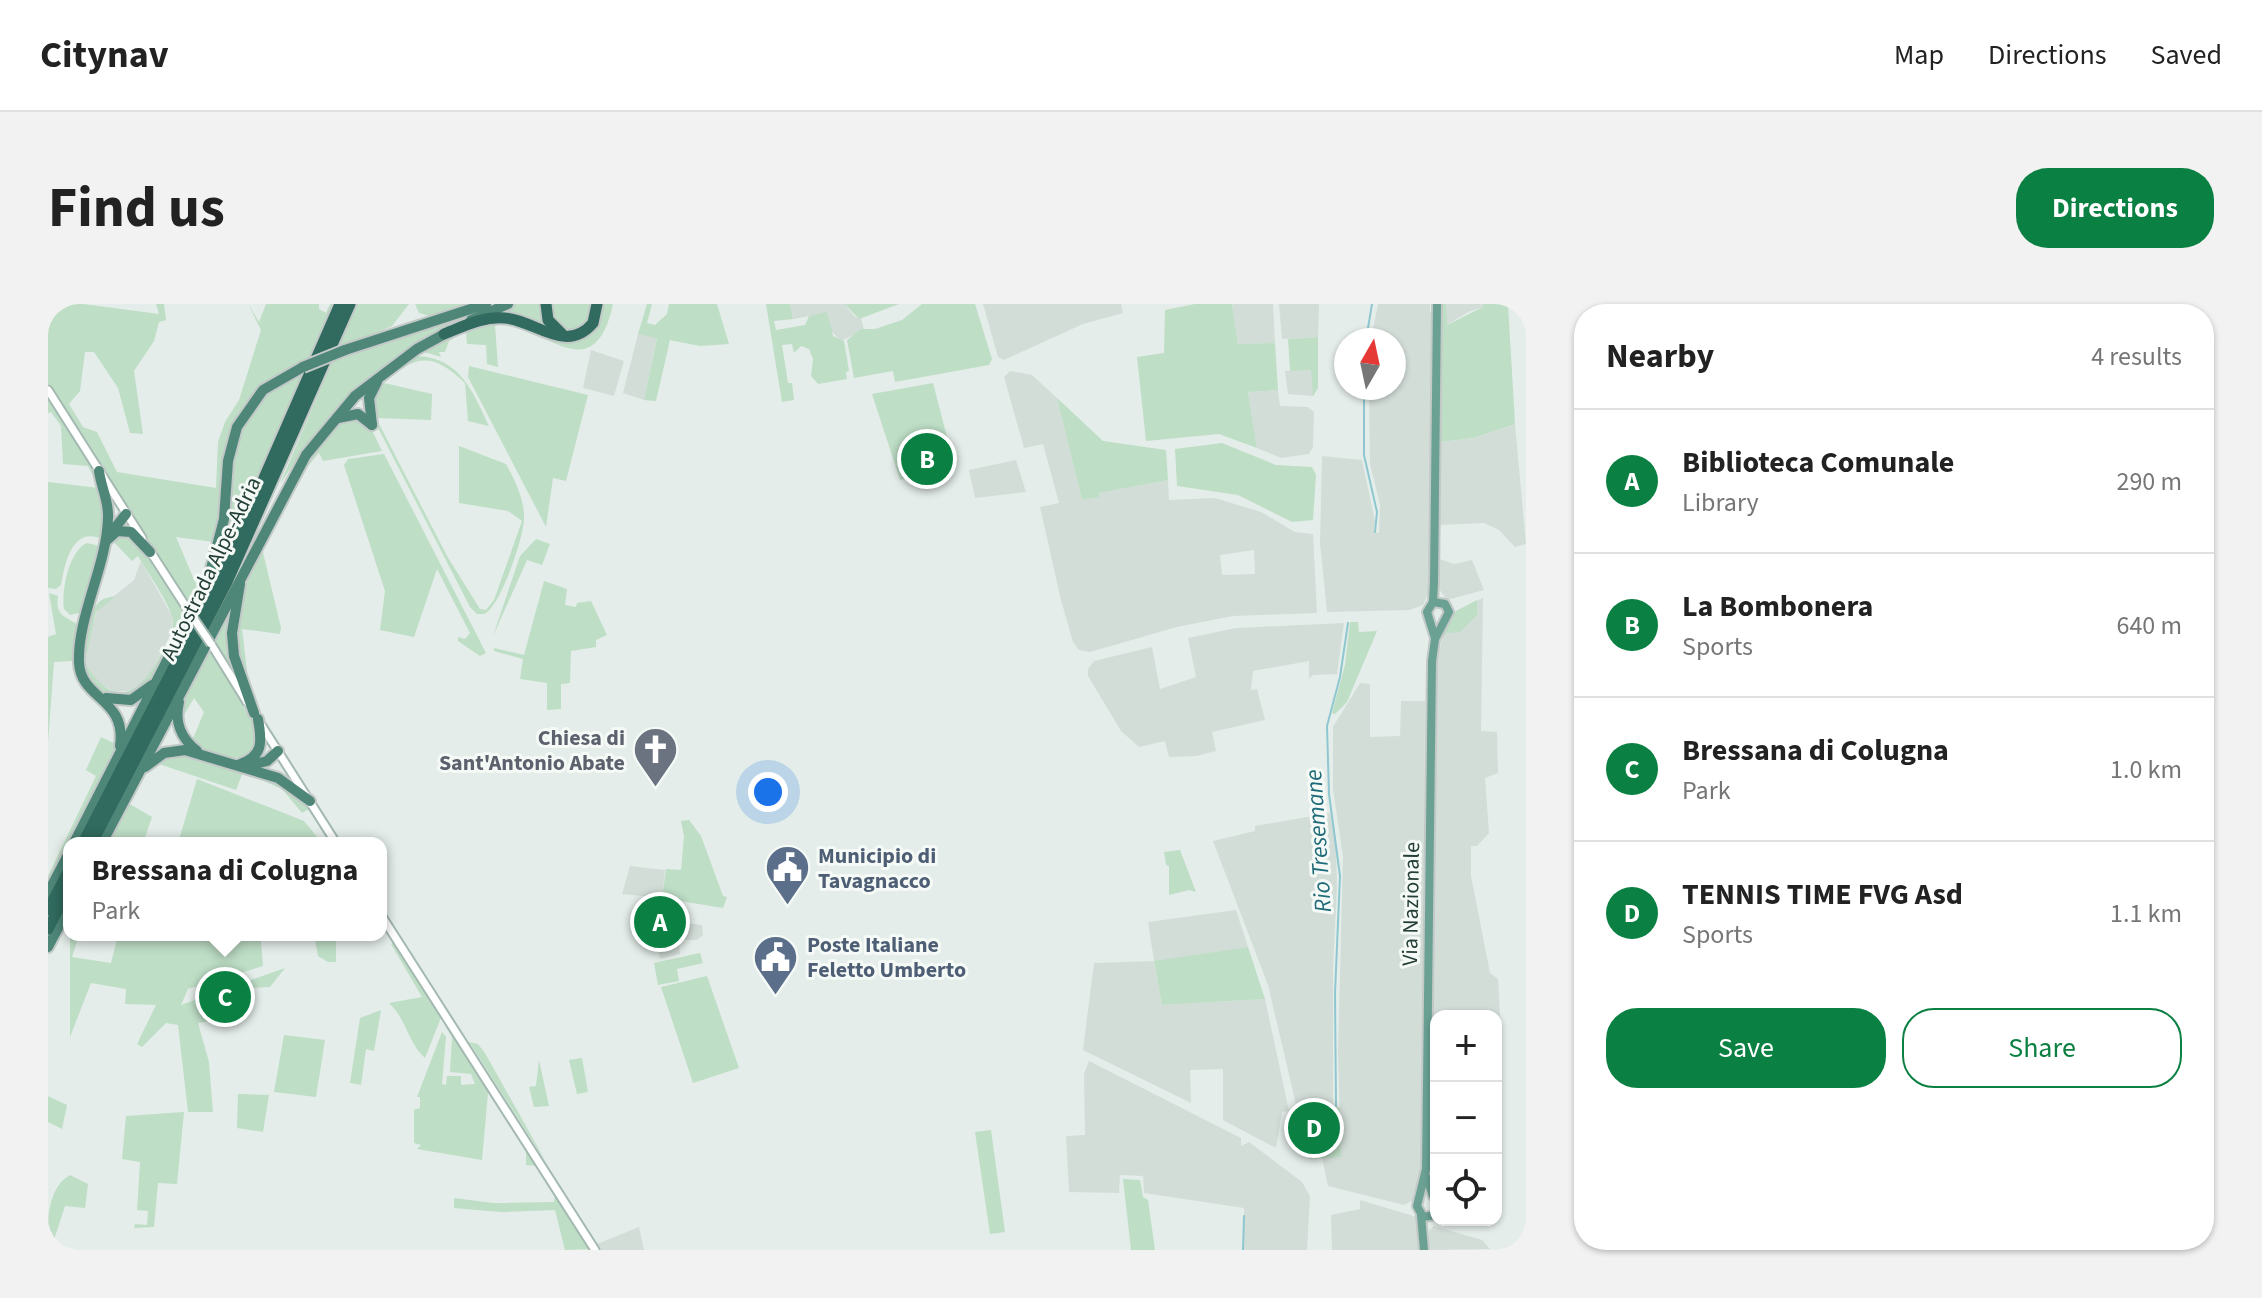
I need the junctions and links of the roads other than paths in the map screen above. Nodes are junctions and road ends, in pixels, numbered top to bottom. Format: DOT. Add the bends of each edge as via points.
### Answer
graph roads {
  1 [pos="340,304"];
  2 [pos="350,304"];
  3 [pos="486,304"];
  4 [pos="508,304"];
  5 [pos="546,304"];
  6 [pos="597,304"];
  7 [pos="1437,304"];
  8 [pos="444,334"];
  9 [pos="575,336"];
  10 [pos="396,364"];
  11 [pos="48,390"];
  12 [pos="325,430"];
  13 [pos="99,471"];
  14 [pos="126,514"];
  15 [pos="105,539"];
  16 [pos="150,552"];
  17 [pos="252,554"];
  18 [pos="1437,602"];
  19 [pos="1438,622"];
  20 [pos="201,652"];
  21 [pos="163,671"];
  22 [pos="102,697"];
  23 [pos="256,716"];
  24 [pos="278,751"];
  25 [pos="198,753"];
  26 [pos="238,765"];
  27 [pos="310,801"];
  28 [pos="91,810"];
  29 [pos="116,817"];
  30 [pos="77,837"];
  31 [pos="86,837"];
  32 [pos="95,837"];
  33 [pos="105,837"];
  34 [pos="332,837"];
  35 [pos="63,864"];
  36 [pos="63,881"];
  37 [pos="48,893"];
  38 [pos="63,900"];
  39 [pos="48,910"];
  40 [pos="63,918"];
  41 [pos="387,925"];
  42 [pos="48,929"];
  43 [pos="48,947"];
  44 [pos="1426,1169"];
  45 [pos="1430,1183"];
  46 [pos="1421,1197"];
  47 [pos="1430,1197"];
  48 [pos="1429,1216"];
  49 [pos="595,1250"];
  50 [pos="1424,1250"];
  1 -- 31 [label="highway, Autostrada Alpe-Adria" via="223,572"];
  2 -- 32 [label="highway, Autostrada Alpe-Adria" via="227,582"];
  3 -- 21 [label="highway, bridge" via="345,350 263,390 237,427 218,551"];
  4 -- 8 [label="highway"];
  5 -- 9 [label="highway" via="550,325"];
  6 -- 9 [label="highway" via="593,323"];
  7 -- 18 [label="main road, Via Nazionale"];
  8 -- 9 [label="highway" via="501,317 555,336"];
  8 -- 10 [label="highway"];
  10 -- 12 [label="highway" via="355,396"];
  10 -- 12 [label="highway" via="373,387 368,405 372,425 358,414 346,414"];
  11 -- 13 [label="main road"];
  12 -- 17 [label="highway" via="291,479"];
  13 -- 14 [label="main road"];
  13 -- 15 [label="highway" via="108,504"];
  14 -- 15 [label="highway" via="116,516"];
  14 -- 16 [label="main road"];
  15 -- 16 [label="highway" via="123,530 136,535"];
  15 -- 22 [label="highway" via="79,665 92,690"];
  16 -- 23 [label="main road, bridge"];
  17 -- 20 [label="highway"];
  17 -- 23 [label="highway" via="235,604 232,633 238,674"];
  18 -- 19 [label="main road, Via Nazionale" via="1427,612"];
  18 -- 19 [label="main road, Via Nazionale" via="1449,612"];
  19 -- 44 [label="main road, Via Nazionale" via="1429,769"];
  20 -- 25 [label="highway" via="177,707 181,735"];
  20 -- 29 [label="highway"];
  21 -- 22 [label="highway" via="140,696 123,701"];
  21 -- 28 [label="highway"];
  22 -- 28 [label="highway" via="120,720 122,732"];
  23 -- 24 [label="main road"];
  23 -- 26 [label="highway" via="262,738 258,752"];
  24 -- 26 [label="highway" via="255,766"];
  24 -- 27 [label="main road"];
  25 -- 26 [label="highway"];
  25 -- 29 [label="highway" via="177,750 153,759"];
  26 -- 27 [label="highway" via="278,778"];
  27 -- 34 [label="main road"];
  28 -- 30 [label="highway"];
  29 -- 33 [label="highway"];
  35 -- 37 [label="highway"];
  36 -- 39 [label="highway"];
  38 -- 42 [label="highway"];
  40 -- 43 [label="highway"];
  41 -- 49 [label="main road"];
  44 -- 45 [label="main road, Via Nazionale"];
  44 -- 46 [label="main road, Via Nazionale"];
  46 -- 47 [label="main road"];
  46 -- 48 [label="main road, Via Nazionale" via="1417,1206"];
  48 -- 50 [label="main road, Via Nazionale"];
}
